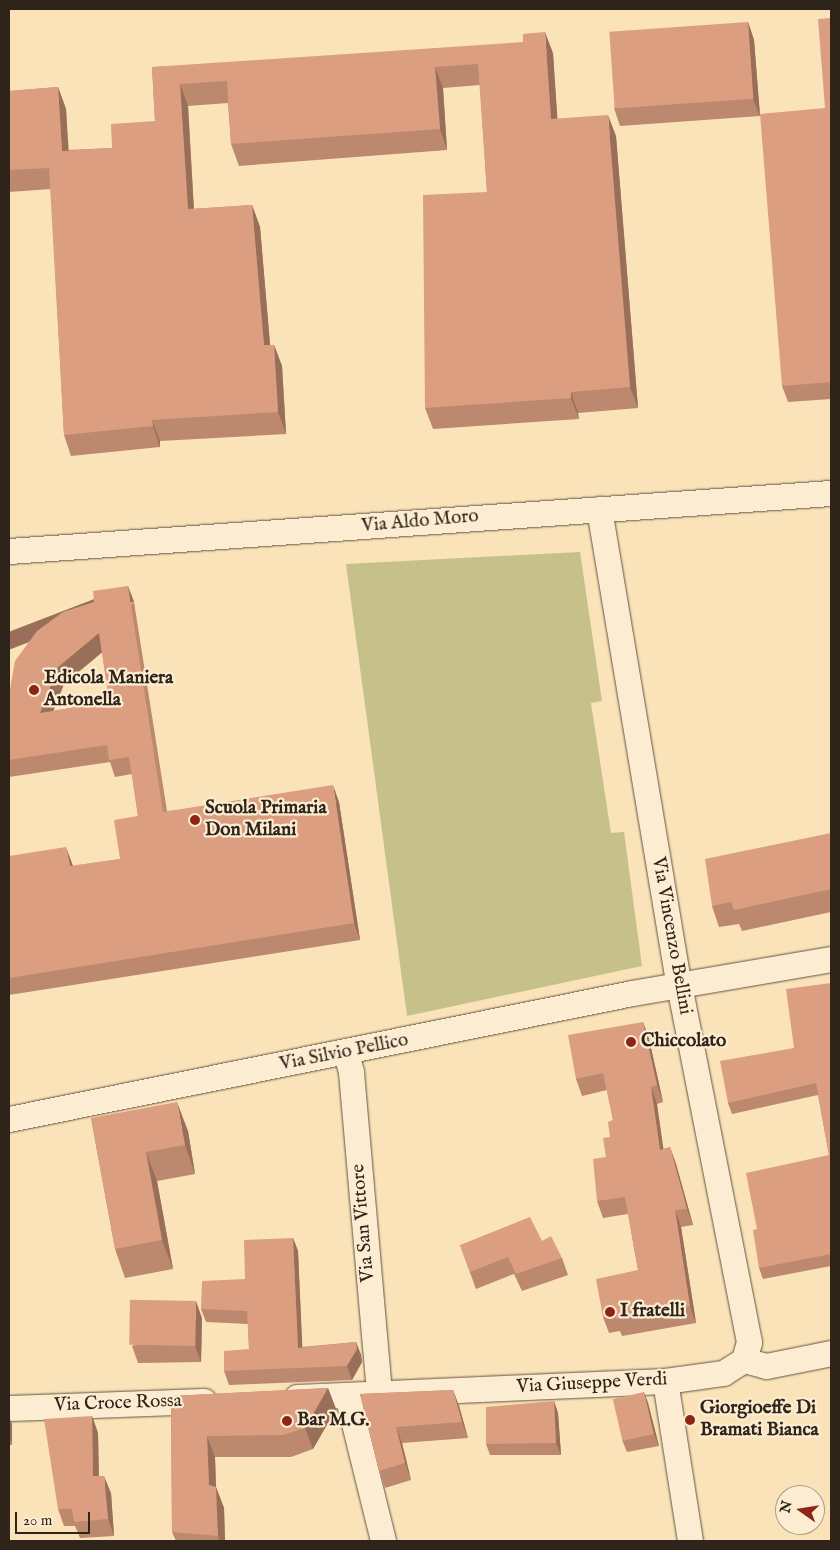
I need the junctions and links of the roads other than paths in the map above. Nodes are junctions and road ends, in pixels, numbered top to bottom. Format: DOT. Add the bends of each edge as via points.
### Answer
graph roads {
  1 [pos="831,493"];
  2 [pos="599,510"];
  3 [pos="9,551"];
  4 [pos="831,959"];
  5 [pos="679,985"];
  6 [pos="346,1053"];
  7 [pos="9,1119"];
  8 [pos="831,1353"];
  9 [pos="744,1360"];
  10 [pos="665,1381"];
  11 [pos="380,1393"];
  12 [pos="347,1395"];
  13 [pos="276,1398"];
  14 [pos="226,1400"];
  15 [pos="9,1408"];
  16 [pos="383,1541"];
  17 [pos="690,1541"];
  1 -- 2 [label="street, Via Aldo Moro"];
  2 -- 3 [label="street, Via Aldo Moro"];
  2 -- 5 [label="street, Via Vincenzo Bellini"];
  4 -- 5 [label="street, Via Silvio Pellico"];
  5 -- 6 [label="street, Via Silvio Pellico"];
  5 -- 9 [label="street, Via Vincenzo Bellini" via="749,1342"];
  6 -- 7 [label="street, Via Silvio Pellico"];
  6 -- 11 [label="street, Via San Vittore" via="351,1072"];
  8 -- 9 [label="street" via="766,1366"];
  9 -- 10 [label="street, Via Giuseppe Verdi" via="723,1373"];
  10 -- 11 [label="street, Via Giuseppe Verdi"];
  10 -- 17 [label="street"];
  11 -- 12 [label="street, Via Giuseppe Verdi"];
  12 -- 13 [label="street"];
  12 -- 16 [label="street"];
  14 -- 15 [label="street, Via Croce Rossa"];
}
